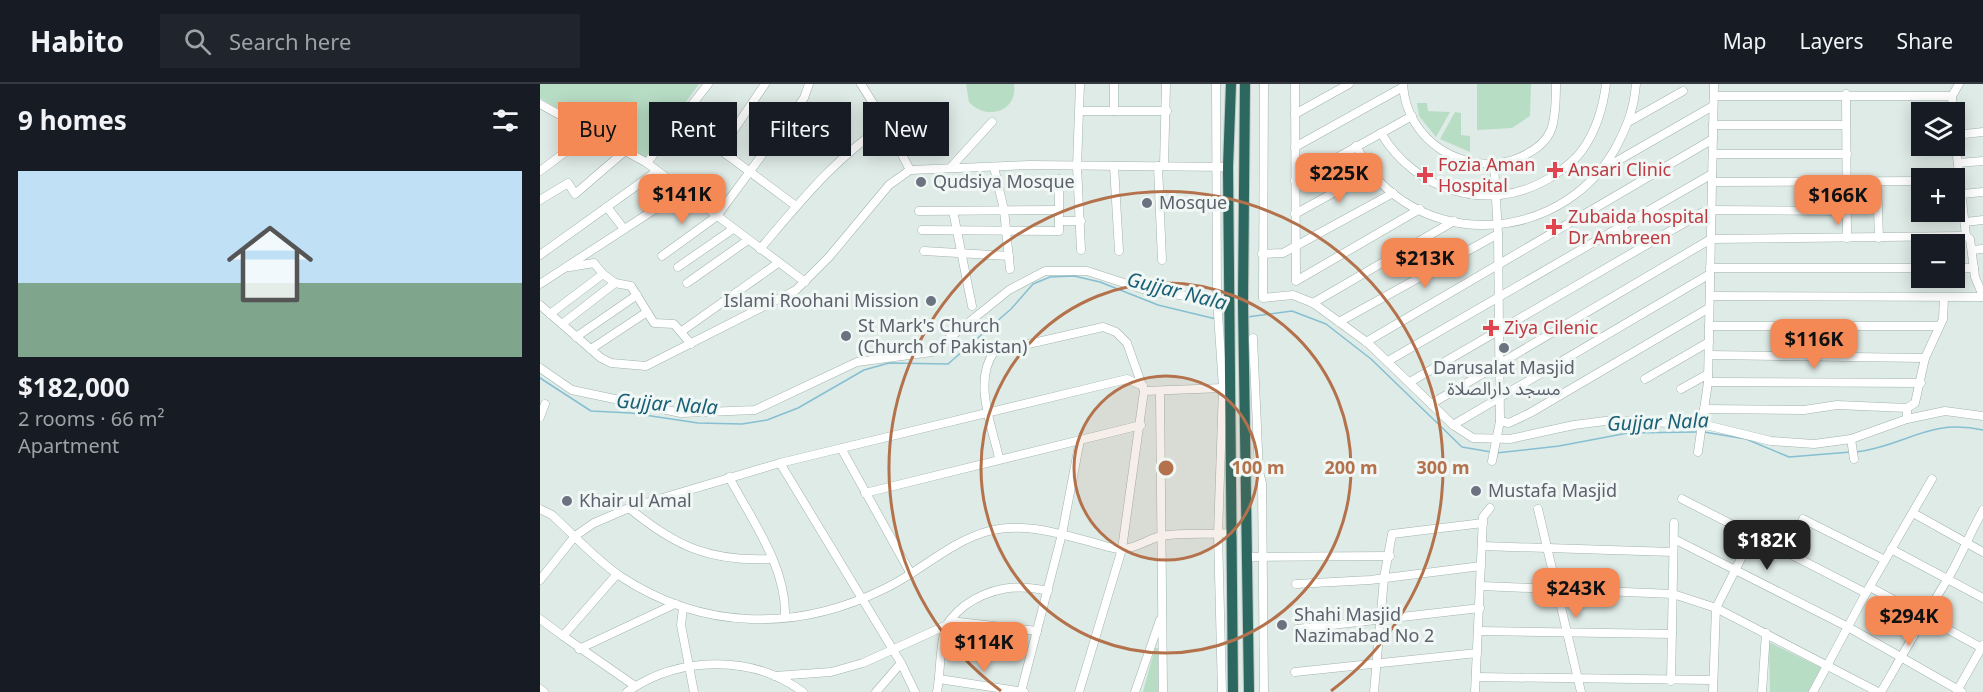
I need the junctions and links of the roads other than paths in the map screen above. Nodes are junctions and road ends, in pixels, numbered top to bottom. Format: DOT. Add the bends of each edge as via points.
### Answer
graph roads {
  1 [pos="708,84"];
  2 [pos="765,84"];
  3 [pos="809,84"];
  4 [pos="861,84"];
  5 [pos="1080,84"];
  6 [pos="1114,84"];
  7 [pos="1166,84"];
  8 [pos="1216,84"];
  9 [pos="1231,84"];
  10 [pos="1245,84"];
  11 [pos="1264,84"];
  12 [pos="1295,84"];
  13 [pos="1349,84"];
  14 [pos="1556,84"];
  15 [pos="1606,84"];
  16 [pos="1636,84"];
  17 [pos="1714,84"];
  18 [pos="1959,84"];
  19 [pos="1403,86"];
  20 [pos="1683,91"];
  21 [pos="1846,94"];
  22 [pos="1714,96"];
  23 [pos="1952,96"];
  24 [pos="694,102"];
  25 [pos="872,102"];
  26 [pos="1952,102"];
  27 [pos="540,104"];
  28 [pos="1713,106"];
  29 [pos="1080,111"];
  30 [pos="1114,111"];
  31 [pos="1167,111"];
  32 [pos="558,114"];
  33 [pos="1295,114"];
  34 [pos="1412,116"];
  35 [pos="1629,121"];
  36 [pos="992,122"];
  37 [pos="737,125"];
  38 [pos="1713,125"];
  39 [pos="1846,125"];
  40 [pos="1983,132"];
  41 [pos="1381,133"];
  42 [pos="1965,134"];
  43 [pos="863,139"];
  44 [pos="1713,140"];
  45 [pos="1356,146"];
  46 [pos="1295,147"];
  47 [pos="1713,154"];
  48 [pos="1846,154"];
  49 [pos="560,156"];
  50 [pos="619,156"];
  51 [pos="634,156"];
  52 [pos="652,156"];
  53 [pos="731,156"];
  54 [pos="903,156"];
  55 [pos="1957,156"];
  56 [pos="1983,161"];
  57 [pos="647,163"];
  58 [pos="1958,163"];
  59 [pos="1494,164"];
  60 [pos="1077,166"];
  61 [pos="1114,166"];
  62 [pos="1161,166"];
  63 [pos="951,167"];
  64 [pos="994,167"];
  65 [pos="1214,167"];
  66 [pos="1228,167"];
  67 [pos="1958,168"];
  68 [pos="750,170"];
  69 [pos="910,170"];
  70 [pos="1601,170"];
  71 [pos="540,171"];
  72 [pos="657,171"];
  73 [pos="1371,172"];
  74 [pos="1712,178"];
  75 [pos="1059,179"];
  76 [pos="1295,181"];
  77 [pos="1911,181"];
  78 [pos="1847,182"];
  79 [pos="1877,182"];
  80 [pos="683,190"];
  81 [pos="1983,192"];
  82 [pos="1393,193"];
  83 [pos="1965,194"];
  84 [pos="1497,196"];
  85 [pos="540,200"];
  86 [pos="796,206"];
  87 [pos="607,207"];
  88 [pos="1004,210"];
  89 [pos="1059,210"];
  90 [pos="1420,210"];
  91 [pos="1711,210"];
  92 [pos="919,211"];
  93 [pos="953,211"];
  94 [pos="1847,211"];
  95 [pos="1295,214"];
  96 [pos="717,216"];
  97 [pos="1983,220"];
  98 [pos="1059,221"];
  99 [pos="1081,221"];
  100 [pos="1454,221"];
  101 [pos="1965,222"];
  102 [pos="1498,224"];
  103 [pos="624,229"];
  104 [pos="733,229"];
  105 [pos="922,230"];
  106 [pos="957,231"];
  107 [pos="1006,231"];
  108 [pos="1498,234"];
  109 [pos="1966,236"];
  110 [pos="1847,238"];
  111 [pos="1879,238"];
  112 [pos="1711,239"];
  113 [pos="748,240"];
  114 [pos="1295,248"];
  115 [pos="760,249"];
  116 [pos="1983,249"];
  117 [pos="1081,250"];
  118 [pos="1972,250"];
  119 [pos="924,251"];
  120 [pos="1119,251"];
  121 [pos="962,253"];
  122 [pos="1263,254"];
  123 [pos="540,255"];
  124 [pos="662,256"];
  125 [pos="1009,256"];
  126 [pos="1162,260"];
  127 [pos="778,263"];
  128 [pos="1498,266"];
  129 [pos="566,267"];
  130 [pos="678,267"];
  131 [pos="1911,268"];
  132 [pos="1965,268"];
  133 [pos="1974,268"];
  134 [pos="1010,270"];
  135 [pos="1710,271"];
  136 [pos="603,274"];
  137 [pos="1979,278"];
  138 [pos="805,282"];
  139 [pos="615,283"];
  140 [pos="687,283"];
  141 [pos="540,284"];
  142 [pos="637,295"];
  143 [pos="1710,296"];
  144 [pos="1498,297"];
  145 [pos="1983,297"];
  146 [pos="1944,298"];
  147 [pos="1217,299"];
  148 [pos="1313,303"];
  149 [pos="540,305"];
  150 [pos="972,306"];
  151 [pos="1710,308"];
  152 [pos="647,312"];
  153 [pos="550,314"];
  154 [pos="1339,322"];
  155 [pos="562,324"];
  156 [pos="1709,326"];
  157 [pos="1939,326"];
  158 [pos="682,331"];
  159 [pos="1498,331"];
  160 [pos="576,337"];
  161 [pos="1248,339"];
  162 [pos="1366,342"];
  163 [pos="1709,342"];
  164 [pos="691,344"];
  165 [pos="591,349"];
  166 [pos="1708,355"];
  167 [pos="1925,358"];
  168 [pos="1388,361"];
  169 [pos="1499,364"];
  170 [pos="540,368"];
  171 [pos="1708,378"];
  172 [pos="1645,379"];
  173 [pos="1410,382"];
  174 [pos="1921,383"];
  175 [pos="1223,388"];
  176 [pos="1144,389"];
  177 [pos="1681,389"];
  178 [pos="1160,392"];
  179 [pos="1500,396"];
  180 [pos="545,404"];
  181 [pos="1431,404"];
  182 [pos="1907,408"];
  183 [pos="1704,409"];
  184 [pos="989,410"];
  185 [pos="1983,416"];
  186 [pos="540,417"];
  187 [pos="1907,419"];
  188 [pos="1500,421"];
  189 [pos="1141,425"];
  190 [pos="1453,425"];
  191 [pos="1700,426"];
  192 [pos="1851,439"];
  193 [pos="1080,440"];
  194 [pos="1495,443"];
  195 [pos="841,448"];
  196 [pos="1698,452"];
  197 [pos="999,458"];
  198 [pos="1854,459"];
  199 [pos="1492,461"];
  200 [pos="780,463"];
  201 [pos="729,477"];
  202 [pos="1932,479"];
  203 [pos="865,493"];
  204 [pos="1682,499"];
  205 [pos="629,508"];
  206 [pos="1490,508"];
  207 [pos="1538,508"];
  208 [pos="540,509"];
  209 [pos="1983,510"];
  210 [pos="1913,513"];
  211 [pos="1803,519"];
  212 [pos="1483,523"];
  213 [pos="1674,523"];
  214 [pos="1233,533"];
  215 [pos="1062,534"];
  216 [pos="1218,534"];
  217 [pos="575,536"];
  218 [pos="1161,536"];
  219 [pos="1752,537"];
  220 [pos="1674,539"];
  221 [pos="1966,543"];
  222 [pos="1482,546"];
  223 [pos="1546,548"];
  224 [pos="1122,549"];
  225 [pos="1891,549"];
  226 [pos="1673,552"];
  227 [pos="1983,552"];
  228 [pos="1390,556"];
  229 [pos="1247,557"];
  230 [pos="1264,558"];
  231 [pos="772,559"];
  232 [pos="1885,560"];
  233 [pos="1482,566"];
  234 [pos="1735,569"];
  235 [pos="617,574"];
  236 [pos="911,574"];
  237 [pos="1384,578"];
  238 [pos="540,579"];
  239 [pos="1948,579"];
  240 [pos="1296,584"];
  241 [pos="1481,586"];
  242 [pos="1557,590"];
  243 [pos="1868,590"];
  244 [pos="1048,591"];
  245 [pos="1672,594"];
  246 [pos="1983,598"];
  247 [pos="861,600"];
  248 [pos="675,604"];
  249 [pos="683,608"];
  250 [pos="1716,608"];
  251 [pos="1480,609"];
  252 [pos="1162,613"];
  253 [pos="785,617"];
  254 [pos="1924,617"];
  255 [pos="540,619"];
  256 [pos="1382,622"];
  257 [pos="948,623"];
  258 [pos="1848,627"];
  259 [pos="1297,629"];
  260 [pos="1037,631"];
  261 [pos="1479,631"];
  262 [pos="1567,632"];
  263 [pos="1766,633"];
  264 [pos="1672,634"];
  265 [pos="563,636"];
  266 [pos="1982,647"];
  267 [pos="579,648"];
  268 [pos="892,649"];
  269 [pos="1477,652"];
  270 [pos="1903,658"];
  271 [pos="901,663"];
  272 [pos="689,664"];
  273 [pos="1376,665"];
  274 [pos="1828,665"];
  275 [pos="1295,672"];
  276 [pos="775,676"];
  277 [pos="1476,677"];
  278 [pos="939,679"];
  279 [pos="1578,680"];
  280 [pos="1713,680"];
  281 [pos="1671,681"];
  282 [pos="635,686"];
  283 [pos="1861,688"];
  284 [pos="540,689"];
  285 [pos="1959,691"];
  286 [pos="544,692"];
  287 [pos="627,692"];
  288 [pos="694,692"];
  289 [pos="803,692"];
  290 [pos="876,692"];
  291 [pos="915,692"];
  292 [pos="937,692"];
  293 [pos="1023,692"];
  294 [pos="1079,692"];
  295 [pos="1135,692"];
  296 [pos="1163,692"];
  297 [pos="1222,692"];
  298 [pos="1233,692"];
  299 [pos="1249,692"];
  300 [pos="1264,692"];
  301 [pos="1374,692"];
  302 [pos="1475,692"];
  303 [pos="1581,692"];
  304 [pos="1713,692"];
  305 [pos="1762,692"];
  306 [pos="1813,692"];
  307 [pos="1880,692"];
  1 -- 24 [label="street"];
  2 -- 37 [label="street"];
  3 -- 68 [label="street" via="804,98"];
  4 -- 25 [label="street"];
  5 -- 29 [label="street"];
  6 -- 30 [label="street"];
  7 -- 31 [label="street"];
  8 -- 65 [label="street"];
  9 -- 66 [label="highway"];
  10 -- 161 [label="highway" via="1243,302"];
  11 -- 122 [label="street"];
  12 -- 33 [label="street"];
  13 -- 33 [label="street"];
  14 -- 59 [label="street" via="1554,116 1544,142 1530,154"];
  15 -- 84 [label="street" via="1596,126 1582,151 1540,183"];
  16 -- 35 [label="street"];
  17 -- 22 [label="street"];
  18 -- 23 [label="street"];
  19 -- 34 [label="street"];
  19 -- 46 [label="street"];
  20 -- 35 [label="street"];
  21 -- 22 [label="street"];
  21 -- 23 [label="street"];
  21 -- 39 [label="street"];
  22 -- 28 [label="street"];
  23 -- 26 [label="street"];
  27 -- 32 [label="street"];
  28 -- 38 [label="street"];
  28 -- 70 [label="street"];
  29 -- 30 [label="street"];
  29 -- 60 [label="street"];
  30 -- 31 [label="street"];
  31 -- 62 [label="street"];
  33 -- 46 [label="street"];
  34 -- 41 [label="street"];
  34 -- 59 [label="street" via="1441,150 1468,163"];
  35 -- 70 [label="street"];
  36 -- 63 [label="street"];
  38 -- 39 [label="street"];
  38 -- 44 [label="street"];
  39 -- 48 [label="street"];
  40 -- 42 [label="street"];
  41 -- 45 [label="street"];
  41 -- 84 [label="street" via="1402,162 1420,176 1455,192"];
  43 -- 86 [label="street"];
  44 -- 47 [label="street"];
  44 -- 128 [label="street"];
  45 -- 73 [label="street"];
  45 -- 76 [label="street"];
  46 -- 76 [label="street"];
  47 -- 48 [label="street"];
  47 -- 74 [label="street"];
  48 -- 78 [label="street"];
  49 -- 71 [label="street"];
  50 -- 85 [label="street" via="575,194 568,183"];
  51 -- 57 [label="street"];
  52 -- 57 [label="street"];
  53 -- 68 [label="street"];
  54 -- 69 [label="street"];
  55 -- 58 [label="street"];
  56 -- 58 [label="street"];
  57 -- 72 [label="street"];
  58 -- 67 [label="street"];
  59 -- 84 [label="street"];
  60 -- 61 [label="street"];
  60 -- 64 [label="street"];
  60 -- 99 [label="street"];
  61 -- 62 [label="street"];
  61 -- 120 [label="street"];
  62 -- 65 [label="street"];
  62 -- 126 [label="street"];
  63 -- 64 [label="street"];
  63 -- 69 [label="street"];
  64 -- 88 [label="street"];
  65 -- 66 [label="street"];
  65 -- 147 [label="street"];
  66 -- 214 [label="highway"];
  68 -- 86 [label="street"];
  68 -- 96 [label="street"];
  69 -- 138 [label="street" via="889,185"];
  70 -- 102 [label="street" via="1560,206 1520,222"];
  72 -- 80 [label="street"];
  72 -- 87 [label="street"];
  73 -- 82 [label="street"];
  73 -- 95 [label="street"];
  74 -- 78 [label="street"];
  74 -- 91 [label="street"];
  74 -- 144 [label="street"];
  75 -- 89 [label="street"];
  76 -- 95 [label="street"];
  77 -- 79 [label="street"];
  78 -- 79 [label="street"];
  78 -- 94 [label="street"];
  79 -- 111 [label="street"];
  80 -- 96 [label="street"];
  80 -- 103 [label="street"];
  81 -- 83 [label="street"];
  82 -- 90 [label="street"];
  82 -- 114 [label="street"];
  84 -- 102 [label="street"];
  86 -- 115 [label="street"];
  87 -- 103 [label="street"];
  87 -- 123 [label="street"];
  88 -- 89 [label="street"];
  88 -- 93 [label="street"];
  88 -- 107 [label="street"];
  89 -- 98 [label="street"];
  90 -- 100 [label="street"];
  90 -- 114 [label="street" via="1296,281"];
  91 -- 94 [label="street"];
  91 -- 112 [label="street"];
  91 -- 159 [label="street"];
  92 -- 93 [label="street"];
  93 -- 106 [label="street"];
  94 -- 110 [label="street"];
  95 -- 114 [label="street"];
  96 -- 104 [label="street"];
  96 -- 124 [label="street"];
  97 -- 101 [label="street"];
  98 -- 99 [label="street"];
  98 -- 107 [label="street" via="1059,231"];
  99 -- 117 [label="street"];
  100 -- 102 [label="street"];
  100 -- 148 [label="street"];
  101 -- 109 [label="street"];
  102 -- 108 [label="street"];
  103 -- 129 [label="street"];
  104 -- 113 [label="street"];
  104 -- 130 [label="street"];
  105 -- 106 [label="street"];
  106 -- 107 [label="street"];
  106 -- 121 [label="street"];
  107 -- 125 [label="street"];
  108 -- 128 [label="street"];
  108 -- 154 [label="street"];
  109 -- 111 [label="street"];
  109 -- 118 [label="street" via="1971,239"];
  110 -- 111 [label="street"];
  110 -- 112 [label="street"];
  112 -- 135 [label="street"];
  112 -- 169 [label="street"];
  113 -- 115 [label="street"];
  113 -- 140 [label="street"];
  114 -- 122 [label="street"];
  115 -- 127 [label="street"];
  116 -- 118 [label="street"];
  118 -- 133 [label="street"];
  119 -- 121 [label="street"];
  121 -- 125 [label="street"];
  121 -- 150 [label="street"];
  122 -- 148 [label="street" via="1263,298 1293,295"];
  125 -- 134 [label="street"];
  127 -- 138 [label="street"];
  127 -- 158 [label="street"];
  128 -- 144 [label="street"];
  128 -- 162 [label="street"];
  129 -- 136 [label="street" via="594,263"];
  129 -- 141 [label="street"];
  131 -- 135 [label="street"];
  132 -- 133 [label="street"];
  133 -- 137 [label="street"];
  135 -- 143 [label="street"];
  135 -- 179 [label="street"];
  136 -- 139 [label="street"];
  136 -- 153 [label="street"];
  137 -- 145 [label="street"];
  138 -- 164 [label="street"];
  139 -- 142 [label="street" via="632,286"];
  139 -- 155 [label="street"];
  142 -- 152 [label="street"];
  142 -- 160 [label="street"];
  143 -- 146 [label="street"];
  143 -- 151 [label="street"];
  144 -- 159 [label="street"];
  144 -- 168 [label="street"];
  145 -- 146 [label="street"];
  146 -- 157 [label="street"];
  147 -- 170 [label="street" via="1152,292 1087,271 1045,271 1009,290 932,352 857,362 755,410 681,413 572,390"];
  147 -- 175 [label="street"];
  148 -- 154 [label="street"];
  149 -- 153 [label="street"];
  151 -- 156 [label="street"];
  151 -- 188 [label="street" via="1530,413 1509,423"];
  152 -- 158 [label="street" via="654,323 674,324"];
  152 -- 165 [label="street"];
  153 -- 155 [label="street"];
  154 -- 162 [label="street"];
  155 -- 160 [label="street"];
  156 -- 157 [label="street"];
  156 -- 163 [label="street"];
  157 -- 167 [label="street"];
  158 -- 164 [label="street"];
  159 -- 169 [label="street"];
  159 -- 173 [label="street"];
  160 -- 165 [label="street"];
  161 -- 229 [label="highway"];
  161 -- 230 [label="street" via="1262,483"];
  162 -- 168 [label="street"];
  163 -- 166 [label="street"];
  163 -- 172 [label="street"];
  164 -- 165 [label="street" via="646,366 611,363"];
  166 -- 167 [label="street"];
  166 -- 171 [label="street"];
  167 -- 174 [label="street"];
  168 -- 173 [label="street"];
  169 -- 179 [label="street"];
  169 -- 181 [label="street"];
  171 -- 174 [label="street"];
  171 -- 177 [label="street"];
  171 -- 183 [label="street"];
  173 -- 181 [label="street"];
  174 -- 182 [label="street" via="1916,403"];
  175 -- 178 [label="street"];
  175 -- 216 [label="street"];
  176 -- 178 [label="street"];
  176 -- 184 [label="street" via="1127,379"];
  176 -- 184 [label="street" via="1127,343 1116,332 1103,327 994,352 987,361 983,380"];
  176 -- 189 [label="street"];
  178 -- 218 [label="street"];
  179 -- 188 [label="street"];
  179 -- 190 [label="street"];
  180 -- 186 [label="street"];
  181 -- 190 [label="street"];
  182 -- 183 [label="street" via="1837,405 1804,410"];
  182 -- 187 [label="street"];
  183 -- 191 [label="street"];
  184 -- 195 [label="street"];
  184 -- 197 [label="street"];
  185 -- 187 [label="street" via="1945,411"];
  187 -- 192 [label="street"];
  188 -- 194 [label="street"];
  189 -- 193 [label="street"];
  189 -- 224 [label="street"];
  190 -- 194 [label="street" via="1473,438"];
  191 -- 192 [label="street" via="1771,441 1814,444"];
  191 -- 194 [label="street" via="1605,420"];
  191 -- 196 [label="street"];
  192 -- 198 [label="street"];
  193 -- 197 [label="street"];
  193 -- 215 [label="street"];
  194 -- 199 [label="street"];
  195 -- 200 [label="street"];
  195 -- 203 [label="street"];
  197 -- 203 [label="street"];
  200 -- 201 [label="street"];
  200 -- 247 [label="street"];
  201 -- 205 [label="street"];
  201 -- 231 [label="street"];
  202 -- 210 [label="street"];
  203 -- 236 [label="street"];
  204 -- 219 [label="street"];
  205 -- 217 [label="street"];
  205 -- 231 [label="street" via="657,529 710,556 729,560"];
  206 -- 212 [label="street"];
  207 -- 223 [label="street"];
  208 -- 217 [label="street"];
  209 -- 221 [label="street"];
  210 -- 221 [label="street"];
  210 -- 225 [label="street"];
  211 -- 232 [label="street"];
  212 -- 222 [label="street"];
  212 -- 228 [label="street" via="1392,534"];
  213 -- 220 [label="street"];
  214 -- 216 [label="street"];
  214 -- 298 [label="highway"];
  215 -- 224 [label="street"];
  215 -- 236 [label="street" via="1017,528 989,531 963,541"];
  215 -- 244 [label="street"];
  216 -- 218 [label="street"];
  216 -- 297 [label="street"];
  217 -- 235 [label="street"];
  217 -- 238 [label="street"];
  218 -- 224 [label="street"];
  218 -- 252 [label="street"];
  219 -- 234 [label="street"];
  219 -- 243 [label="street"];
  220 -- 226 [label="street"];
  220 -- 234 [label="street"];
  221 -- 227 [label="street"];
  221 -- 239 [label="street"];
  222 -- 223 [label="street"];
  222 -- 233 [label="street"];
  223 -- 226 [label="street"];
  223 -- 242 [label="street"];
  224 -- 294 [label="street"];
  225 -- 232 [label="street"];
  225 -- 239 [label="street"];
  226 -- 245 [label="street"];
  228 -- 230 [label="street"];
  228 -- 237 [label="street"];
  229 -- 230 [label="street"];
  229 -- 299 [label="highway"];
  230 -- 300 [label="street"];
  231 -- 253 [label="street" via="782,586"];
  232 -- 243 [label="street"];
  233 -- 237 [label="street"];
  233 -- 241 [label="street"];
  234 -- 250 [label="street"];
  234 -- 258 [label="street"];
  235 -- 248 [label="street"];
  235 -- 265 [label="street"];
  236 -- 247 [label="street"];
  237 -- 240 [label="street"];
  237 -- 256 [label="street"];
  239 -- 246 [label="street"];
  239 -- 254 [label="street"];
  241 -- 242 [label="street"];
  241 -- 251 [label="street"];
  242 -- 245 [label="street"];
  242 -- 262 [label="street"];
  243 -- 254 [label="street"];
  243 -- 258 [label="street"];
  244 -- 257 [label="street" via="1015,586 996,589 976,598"];
  244 -- 260 [label="street"];
  245 -- 250 [label="street"];
  245 -- 264 [label="street"];
  247 -- 253 [label="street" via="839,608"];
  247 -- 268 [label="street"];
  248 -- 249 [label="street"];
  248 -- 267 [label="street"];
  249 -- 253 [label="street" via="723,617"];
  249 -- 272 [label="street" via="681,625"];
  250 -- 263 [label="street"];
  250 -- 280 [label="street"];
  251 -- 256 [label="street"];
  251 -- 261 [label="street"];
  252 -- 295 [label="street"];
  252 -- 296 [label="street"];
  254 -- 266 [label="street"];
  254 -- 270 [label="street"];
  255 -- 265 [label="street"];
  256 -- 259 [label="street"];
  256 -- 273 [label="street"];
  257 -- 260 [label="street"];
  257 -- 268 [label="street"];
  257 -- 278 [label="street"];
  258 -- 270 [label="street"];
  258 -- 274 [label="street"];
  260 -- 293 [label="street"];
  261 -- 262 [label="street"];
  261 -- 269 [label="street"];
  262 -- 264 [label="street"];
  262 -- 279 [label="street"];
  263 -- 274 [label="street"];
  263 -- 305 [label="street"];
  264 -- 281 [label="street"];
  265 -- 267 [label="street"];
  266 -- 285 [label="street"];
  267 -- 282 [label="street"];
  268 -- 271 [label="street"];
  268 -- 276 [label="street" via="831,672"];
  269 -- 273 [label="street"];
  269 -- 277 [label="street"];
  270 -- 285 [label="street"];
  270 -- 307 [label="street"];
  271 -- 290 [label="street"];
  271 -- 291 [label="street"];
  272 -- 276 [label="street" via="721,664"];
  272 -- 282 [label="street"];
  272 -- 288 [label="street"];
  273 -- 275 [label="street"];
  273 -- 301 [label="street"];
  274 -- 283 [label="street"];
  274 -- 306 [label="street"];
  276 -- 289 [label="street"];
  277 -- 279 [label="street"];
  277 -- 302 [label="street"];
  278 -- 292 [label="street"];
  278 -- 293 [label="street"];
  279 -- 281 [label="street"];
  279 -- 303 [label="street"];
  280 -- 281 [label="street"];
  280 -- 304 [label="street"];
  282 -- 287 [label="street"];
  283 -- 307 [label="street"];
  284 -- 286 [label="street"];
}
